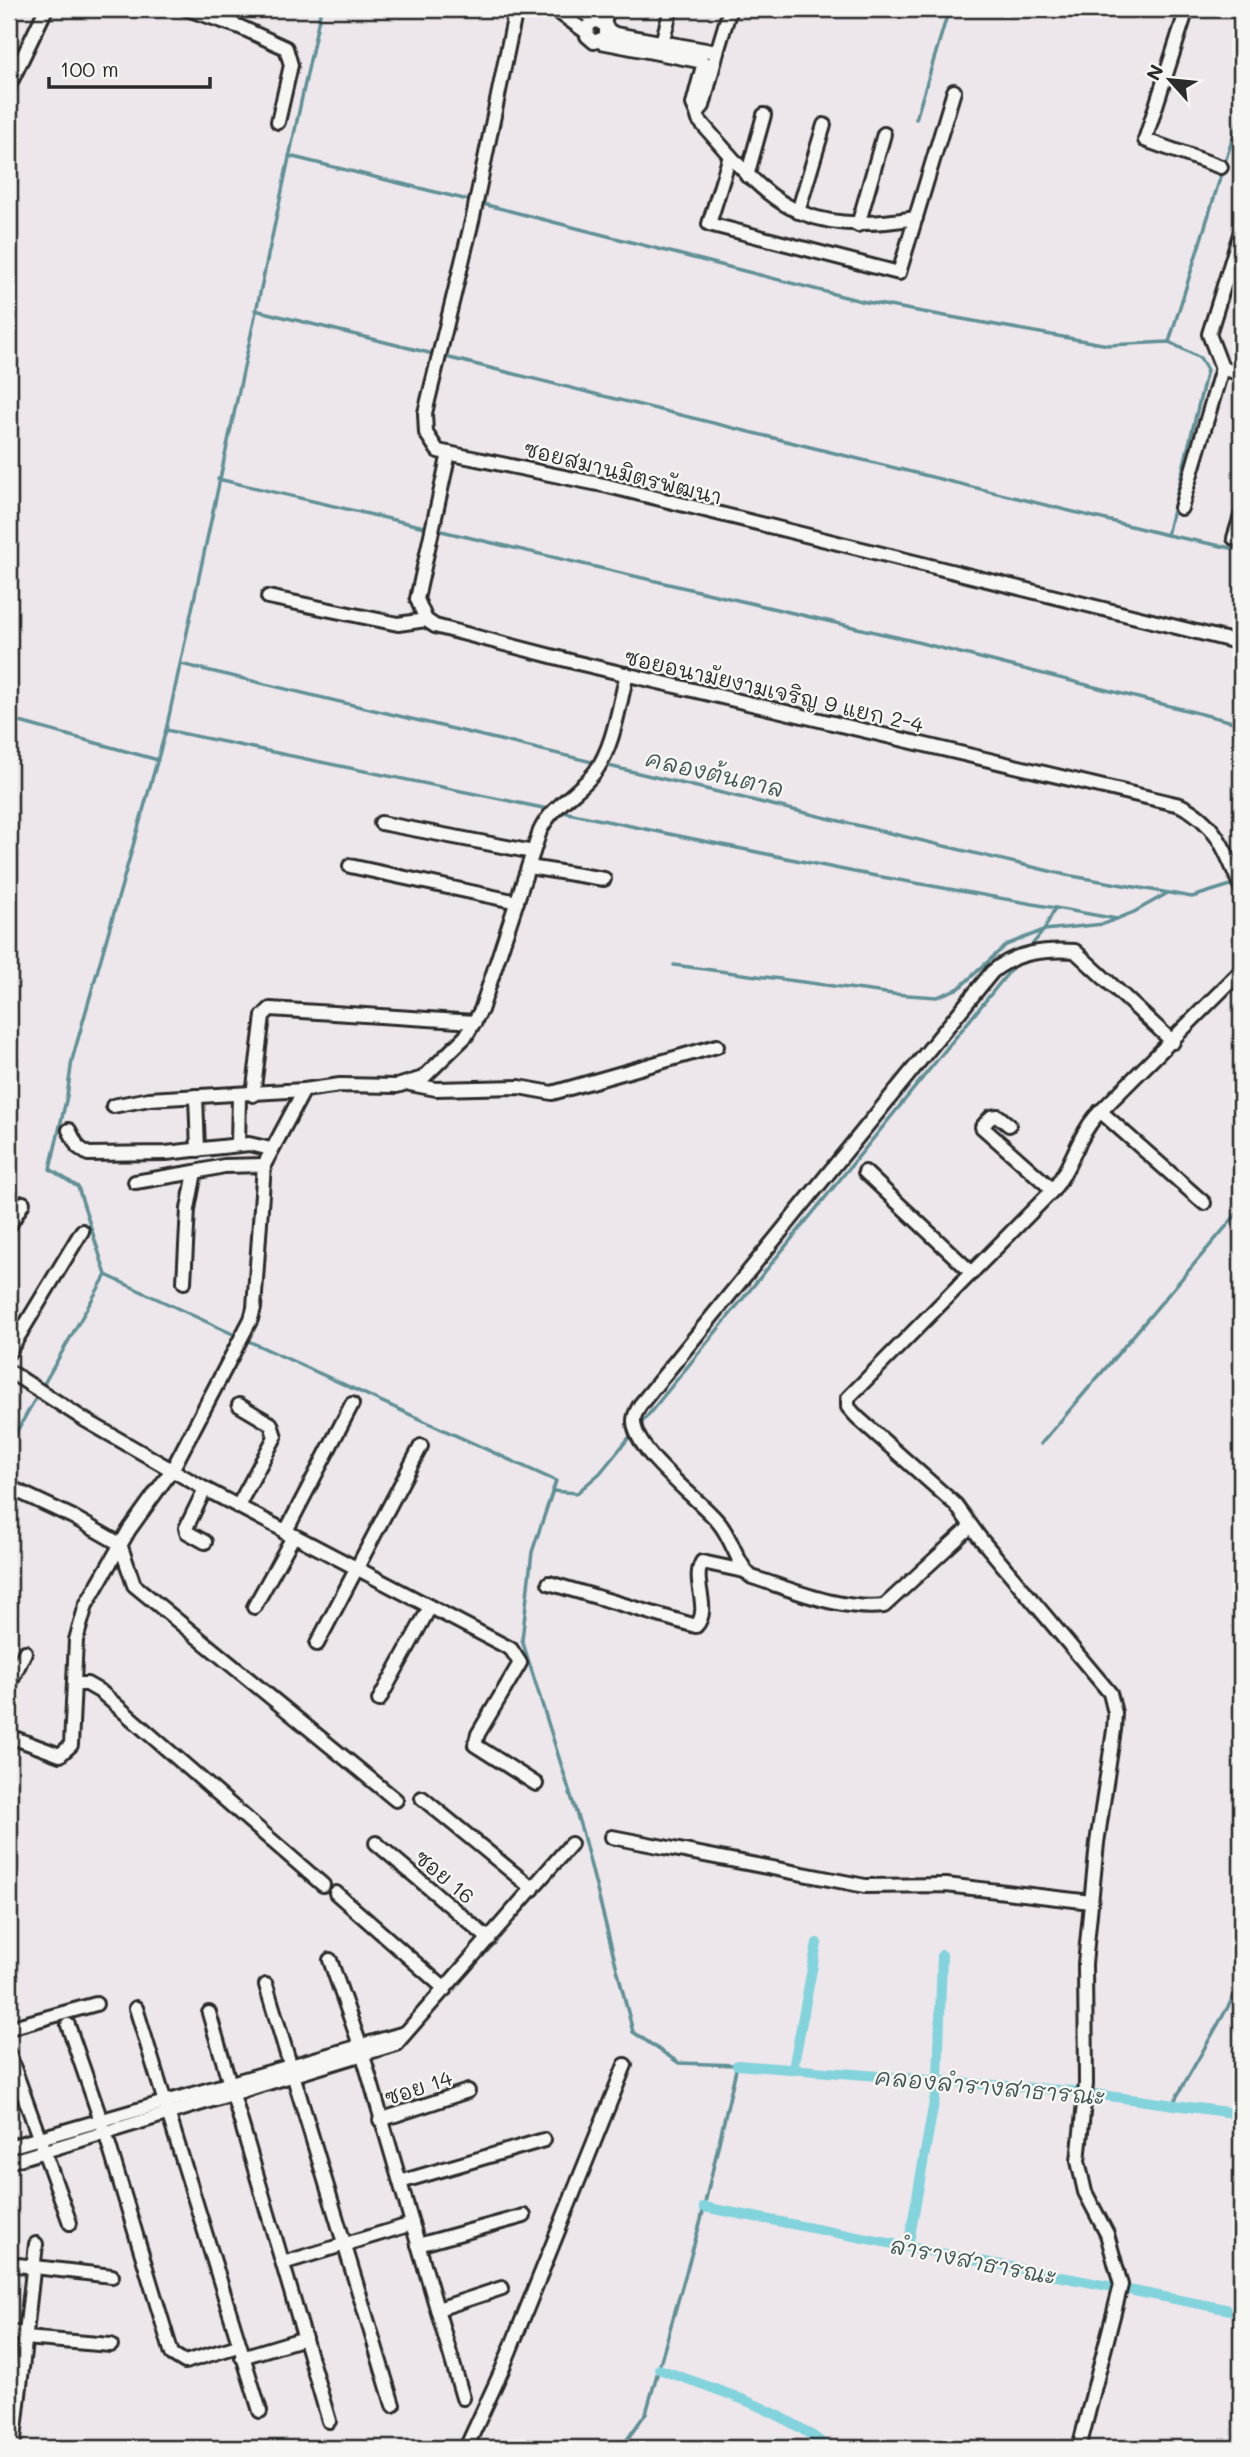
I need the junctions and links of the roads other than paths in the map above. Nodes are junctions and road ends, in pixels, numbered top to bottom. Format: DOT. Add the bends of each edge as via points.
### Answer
graph roads {
  1 [pos="46,9"];
  2 [pos="187,9"];
  3 [pos="516,9"];
  4 [pos="554,9"];
  5 [pos="577,9"];
  6 [pos="608,9"];
  7 [pos="671,9"];
  8 [pos="730,9"];
  9 [pos="1187,9"];
  10 [pos="598,30"];
  11 [pos="661,48"];
  12 [pos="712,59"];
  13 [pos="9,86"];
  14 [pos="954,91"];
  15 [pos="764,115"];
  16 [pos="278,122"];
  17 [pos="824,125"];
  18 [pos="884,134"];
  19 [pos="730,156"];
  20 [pos="1221,167"];
  21 [pos="747,176"];
  22 [pos="798,212"];
  23 [pos="916,218"];
  24 [pos="858,225"];
  25 [pos="1241,231"];
  26 [pos="1222,368"];
  27 [pos="1241,374"];
  28 [pos="449,453"];
  29 [pos="1181,508"];
  30 [pos="1241,516"];
  31 [pos="1234,538"];
  32 [pos="268,597"];
  33 [pos="426,620"];
  34 [pos="1241,643"];
  35 [pos="627,674"];
  36 [pos="381,823"];
  37 [pos="533,852"];
  38 [pos="350,866"];
  39 [pos="529,867"];
  40 [pos="604,879"];
  41 [pos="1240,884"];
  42 [pos="517,902"];
  43 [pos="1241,971"];
  44 [pos="475,1022"];
  45 [pos="1173,1042"];
  46 [pos="717,1046"];
  47 [pos="410,1083"];
  48 [pos="304,1090"];
  49 [pos="253,1095"];
  50 [pos="196,1096"];
  51 [pos="239,1096"];
  52 [pos="113,1106"];
  53 [pos="1100,1111"];
  54 [pos="1009,1125"];
  55 [pos="69,1130"];
  56 [pos="237,1145"];
  57 [pos="271,1149"];
  58 [pos="198,1150"];
  59 [pos="264,1165"];
  60 [pos="195,1172"];
  61 [pos="865,1172"];
  62 [pos="135,1182"];
  63 [pos="1054,1190"];
  64 [pos="23,1203"];
  65 [pos="1204,1203"];
  66 [pos="9,1226"];
  67 [pos="82,1231"];
  68 [pos="972,1273"];
  69 [pos="184,1282"];
  70 [pos="9,1352"];
  71 [pos="9,1371"];
  72 [pos="352,1404"];
  73 [pos="239,1405"];
  74 [pos="421,1446"];
  75 [pos="172,1470"];
  76 [pos="9,1487"];
  77 [pos="205,1489"];
  78 [pos="238,1506"];
  79 [pos="971,1526"];
  80 [pos="289,1535"];
  81 [pos="205,1542"];
  82 [pos="120,1544"];
  83 [pos="356,1569"];
  84 [pos="744,1571"];
  85 [pos="549,1583"];
  86 [pos="254,1607"];
  87 [pos="430,1607"];
  88 [pos="317,1644"];
  89 [pos="25,1652"];
  90 [pos="76,1684"];
  91 [pos="9,1686"];
  92 [pos="379,1700"];
  93 [pos="9,1736"];
  94 [pos="536,1784"];
  95 [pos="422,1798"];
  96 [pos="396,1800"];
  97 [pos="612,1838"];
  98 [pos="376,1843"];
  99 [pos="571,1844"];
  100 [pos="323,1885"];
  101 [pos="533,1889"];
  102 [pos="336,1893"];
  103 [pos="1091,1902"];
  104 [pos="489,1939"];
  105 [pos="330,1960"];
  106 [pos="266,1985"];
  107 [pos="445,1989"];
  108 [pos="96,2004"];
  109 [pos="136,2008"];
  110 [pos="208,2013"];
  111 [pos="68,2025"];
  112 [pos="9,2028"];
  113 [pos="361,2050"];
  114 [pos="9,2054"];
  115 [pos="625,2065"];
  116 [pos="293,2070"];
  117 [pos="230,2089"];
  118 [pos="468,2091"];
  119 [pos="166,2108"];
  120 [pos="380,2120"];
  121 [pos="103,2127"];
  122 [pos="38,2138"];
  123 [pos="544,2140"];
  124 [pos="9,2147"];
  125 [pos="42,2151"];
  126 [pos="9,2162"];
  127 [pos="400,2182"];
  128 [pos="524,2216"];
  129 [pos="69,2223"];
  130 [pos="412,2224"];
  131 [pos="36,2244"];
  132 [pos="346,2245"];
  133 [pos="418,2245"];
  134 [pos="283,2263"];
  135 [pos="9,2264"];
  136 [pos="33,2267"];
  137 [pos="112,2276"];
  138 [pos="502,2288"];
  139 [pos="438,2309"];
  140 [pos="9,2336"];
  141 [pos="25,2336"];
  142 [pos="305,2339"];
  143 [pos="111,2344"];
  144 [pos="240,2351"];
  145 [pos="463,2398"];
  146 [pos="393,2405"];
  147 [pos="260,2411"];
  148 [pos="329,2421"];
  149 [pos="13,2448"];
  150 [pos="466,2448"];
  151 [pos="1079,2448"];
  1 -- 13 [label="street"];
  2 -- 16 [label="street" via="286,48 291,65"];
  3 -- 28 [label="street" via="473,217 425,413 426,433 438,451"];
  4 -- 10 [label="street"];
  5 -- 10 [label="street"];
  6 -- 10 [label="street"];
  7 -- 11 [label="street"];
  8 -- 12 [label="street"];
  9 -- 20 [label="street" via="1145,140"];
  10 -- 11 [label="street"];
  11 -- 12 [label="street"];
  12 -- 19 [label="street" via="703,106 697,113"];
  14 -- 23 [label="street"];
  15 -- 21 [label="street"];
  17 -- 22 [label="street"];
  18 -- 24 [label="street"];
  19 -- 21 [label="street"];
  19 -- 23 [label="street" via="709,224 899,273"];
  21 -- 22 [label="street"];
  22 -- 24 [label="street"];
  23 -- 24 [label="street"];
  25 -- 26 [label="street" via="1209,334"];
  26 -- 27 [label="street"];
  26 -- 29 [label="street"];
  28 -- 33 [label="street" via="417,599"];
  28 -- 34 [label="street, ซอยสมานมิตรพัฒนา" via="608,486"];
  30 -- 31 [label="street"];
  32 -- 33 [label="street" via="398,624"];
  33 -- 35 [label="street, ซอยอนามัยงามเจริญ 9 แยก 2-4"];
  35 -- 37 [label="street" via="599,764 549,814"];
  35 -- 41 [label="street, ซอยอนามัยงามเจริญ 9 แยก 2-4" via="1180,805 1209,824"];
  36 -- 37 [label="street"];
  37 -- 39 [label="street"];
  38 -- 42 [label="street"];
  39 -- 40 [label="street"];
  39 -- 42 [label="street"];
  42 -- 44 [label="street"];
  43 -- 45 [label="street"];
  44 -- 47 [label="street" via="437,1066"];
  44 -- 49 [label="street" via="270,1009 263,1016"];
  45 -- 53 [label="street"];
  45 -- 84 [label="street" via="1075,951 1041,951 1007,960 992,972 764,1251 634,1417 637,1435 649,1451 719,1522"];
  46 -- 47 [label="street" via="552,1093 519,1087 436,1089"];
  47 -- 48 [label="street"];
  48 -- 49 [label="street"];
  48 -- 57 [label="street"];
  49 -- 51 [label="street"];
  50 -- 51 [label="street"];
  50 -- 52 [label="street"];
  50 -- 58 [label="street"];
  51 -- 56 [label="street"];
  53 -- 63 [label="street" via="1077,1142 1069,1168"];
  53 -- 65 [label="street"];
  54 -- 63 [label="street" via="998,1116 990,1117 982,1127"];
  55 -- 58 [label="street" via="78,1147 89,1154"];
  56 -- 57 [label="street"];
  56 -- 58 [label="street"];
  57 -- 59 [label="street"];
  59 -- 60 [label="street"];
  59 -- 75 [label="street" via="254,1308"];
  60 -- 62 [label="street"];
  60 -- 69 [label="street"];
  61 -- 68 [label="street"];
  63 -- 68 [label="street"];
  64 -- 66 [label="street"];
  67 -- 70 [label="street"];
  68 -- 79 [label="street" via="848,1398 848,1408 956,1505"];
  71 -- 75 [label="street"];
  72 -- 80 [label="street"];
  73 -- 78 [label="street" via="271,1424 275,1437"];
  74 -- 83 [label="street"];
  75 -- 77 [label="street"];
  75 -- 82 [label="street"];
  76 -- 82 [label="street"];
  77 -- 78 [label="street"];
  77 -- 81 [label="street" via="186,1528"];
  78 -- 80 [label="street"];
  79 -- 84 [label="street" via="884,1606 844,1604"];
  79 -- 103 [label="street" via="1113,1702 1114,1730"];
  80 -- 83 [label="street"];
  80 -- 86 [label="street"];
  82 -- 90 [label="street" via="89,1598 76,1640"];
  82 -- 96 [label="street" via="134,1584"];
  83 -- 87 [label="street"];
  83 -- 88 [label="street"];
  84 -- 85 [label="street" via="702,1562 698,1570 703,1613 696,1626"];
  87 -- 92 [label="street"];
  87 -- 94 [label="street" via="519,1657 515,1674 474,1742"];
  89 -- 91 [label="street"];
  90 -- 93 [label="street" via="73,1738 65,1752 51,1753"];
  90 -- 100 [label="street" via="101,1692"];
  95 -- 101 [label="street"];
  97 -- 103 [label="street" via="865,1886 946,1885"];
  98 -- 104 [label="street, ซอย 16"];
  99 -- 101 [label="street"];
  101 -- 104 [label="street"];
  102 -- 107 [label="street"];
  103 -- 151 [label="street" via="1085,1964 1086,2084 1078,2161 1107,2234 1120,2291"];
  104 -- 107 [label="street"];
  105 -- 113 [label="street"];
  106 -- 116 [label="street"];
  107 -- 113 [label="street" via="405,2034"];
  108 -- 112 [label="street"];
  109 -- 119 [label="street"];
  110 -- 117 [label="street"];
  111 -- 121 [label="street"];
  113 -- 116 [label="street"];
  113 -- 120 [label="street"];
  114 -- 122 [label="street"];
  115 -- 150 [label="street" via="487,2407"];
  116 -- 117 [label="street"];
  116 -- 132 [label="street"];
  117 -- 119 [label="street"];
  117 -- 134 [label="street"];
  118 -- 120 [label="street, ซอย 14"];
  119 -- 121 [label="street"];
  119 -- 144 [label="street"];
  120 -- 127 [label="street"];
  121 -- 122 [label="street"];
  121 -- 125 [label="street"];
  121 -- 144 [label="street" via="172,2354 185,2362"];
  122 -- 124 [label="street"];
  122 -- 125 [label="street"];
  123 -- 127 [label="street"];
  125 -- 126 [label="street"];
  125 -- 129 [label="street"];
  127 -- 130 [label="street"];
  128 -- 133 [label="street"];
  130 -- 132 [label="street"];
  130 -- 133 [label="street"];
  131 -- 136 [label="street"];
  132 -- 134 [label="street"];
  132 -- 146 [label="street"];
  133 -- 139 [label="street"];
  134 -- 142 [label="street"];
  135 -- 136 [label="street"];
  136 -- 137 [label="street"];
  136 -- 141 [label="street"];
  138 -- 139 [label="street"];
  139 -- 145 [label="street"];
  140 -- 141 [label="street"];
  141 -- 143 [label="street"];
  141 -- 149 [label="street"];
  142 -- 144 [label="street"];
  142 -- 148 [label="street"];
  144 -- 147 [label="street"];
}
